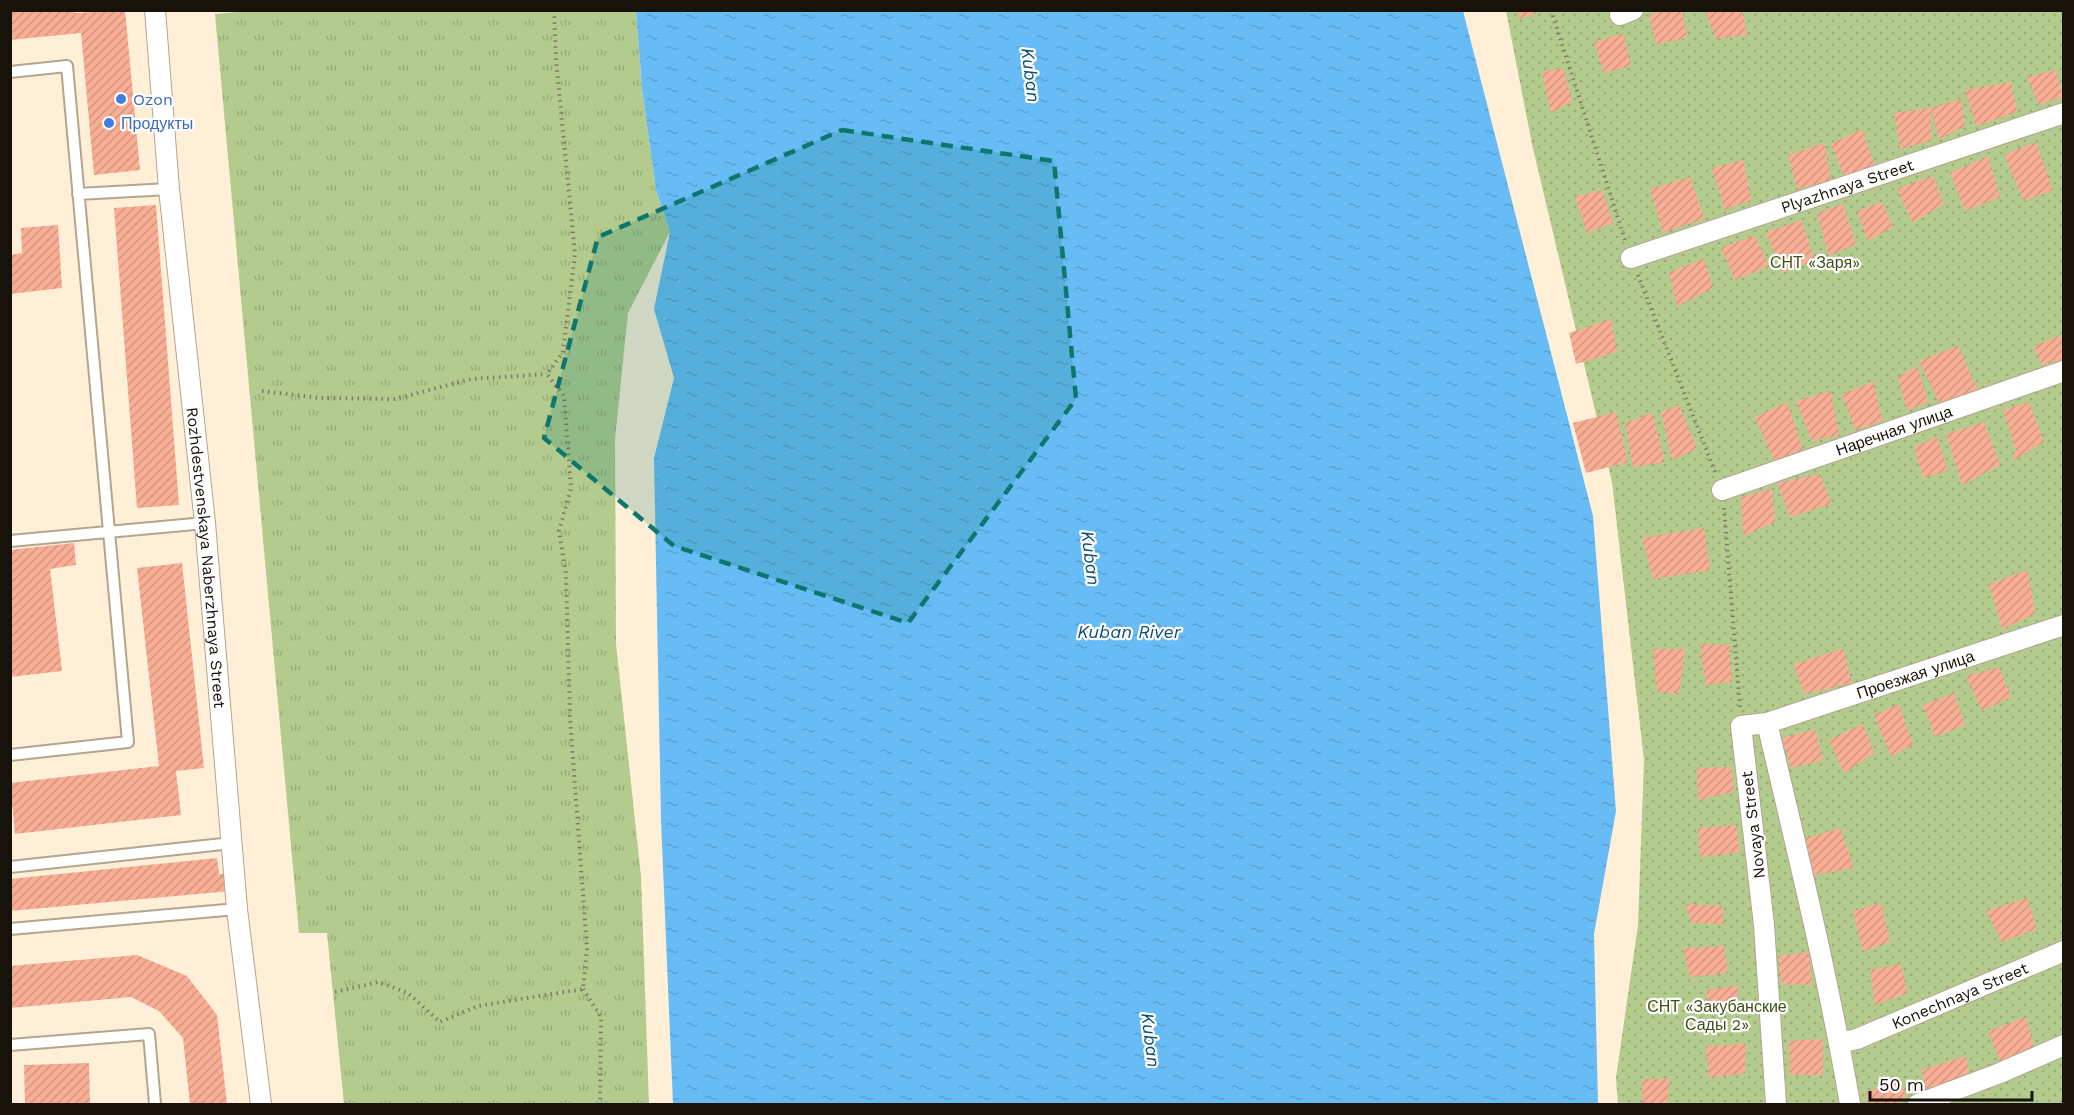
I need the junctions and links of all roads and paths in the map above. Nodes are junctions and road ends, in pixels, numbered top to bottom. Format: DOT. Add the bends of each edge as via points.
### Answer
graph roads {
  1 [pos="155,10"];
  2 [pos="554,10"];
  3 [pos="1551,10"];
  4 [pos="10,72"];
  5 [pos="2064,113"];
  6 [pos="169,189"];
  7 [pos="78,194"];
  8 [pos="1631,258"];
  9 [pos="2064,371"];
  10 [pos="547,374"];
  11 [pos="262,391"];
  12 [pos="1722,490"];
  13 [pos="205,523"];
  14 [pos="108,532"];
  15 [pos="10,542"];
  16 [pos="2064,625"];
  17 [pos="1767,723"];
  18 [pos="1742,726"];
  19 [pos="10,755"];
  20 [pos="232,843"];
  21 [pos="10,867"];
  22 [pos="237,909"];
  23 [pos="10,929"];
  24 [pos="2064,951"];
  25 [pos="583,988"];
  26 [pos="335,992"];
  27 [pos="1848,1041"];
  28 [pos="10,1045"];
  29 [pos="2064,1045"];
  30 [pos="156,1104"];
  31 [pos="261,1104"];
  32 [pos="600,1104"];
  33 [pos="1776,1104"];
  34 [pos="1850,1104"];
  35 [pos="1918,1104"];
  1 -- 6 [label="street, Rozhdestvenskaya Naberzhnaya Street"];
  2 -- 10 [label="path" via="575,254 563,352"];
  3 -- 8 [label="path"];
  4 -- 7 [label="lane" via="67,66"];
  5 -- 8 [label="street, Plyazhnaya Street"];
  6 -- 7 [label="lane"];
  6 -- 13 [label="street, Rozhdestvenskaya Naberzhnaya Street"];
  7 -- 14 [label="lane"];
  8 -- 12 [label="path"];
  9 -- 12 [label="street, Наречная улица"];
  10 -- 11 [label="path" via="471,379 394,399 320,399"];
  10 -- 25 [label="path" via="564,396 571,488 559,531 566,574 570,718 587,949"];
  12 -- 18 [label="path"];
  13 -- 14 [label="lane"];
  13 -- 20 [label="street, Rozhdestvenskaya Naberzhnaya Street"];
  14 -- 15 [label="lane"];
  14 -- 19 [label="lane" via="128,742"];
  16 -- 17 [label="street, Проезжая улица"];
  17 -- 18 [label="street, Проезжая улица"];
  17 -- 27 [label="street" via="1813,918"];
  18 -- 33 [label="street, Novaya Street" via="1764,925"];
  20 -- 21 [label="lane"];
  20 -- 22 [label="street, Rozhdestvenskaya Naberzhnaya Street"];
  22 -- 23 [label="lane"];
  22 -- 31 [label="street, Rozhdestvenskaya Naberzhnaya Street"];
  24 -- 27 [label="street, Konechnaya Street"];
  25 -- 26 [label="path" via="478,1006 440,1022 408,993 378,982"];
  25 -- 32 [label="path" via="601,1017"];
  27 -- 34 [label="street"];
  28 -- 30 [label="lane" via="149,1034"];
  29 -- 35 [label="street"];
}
